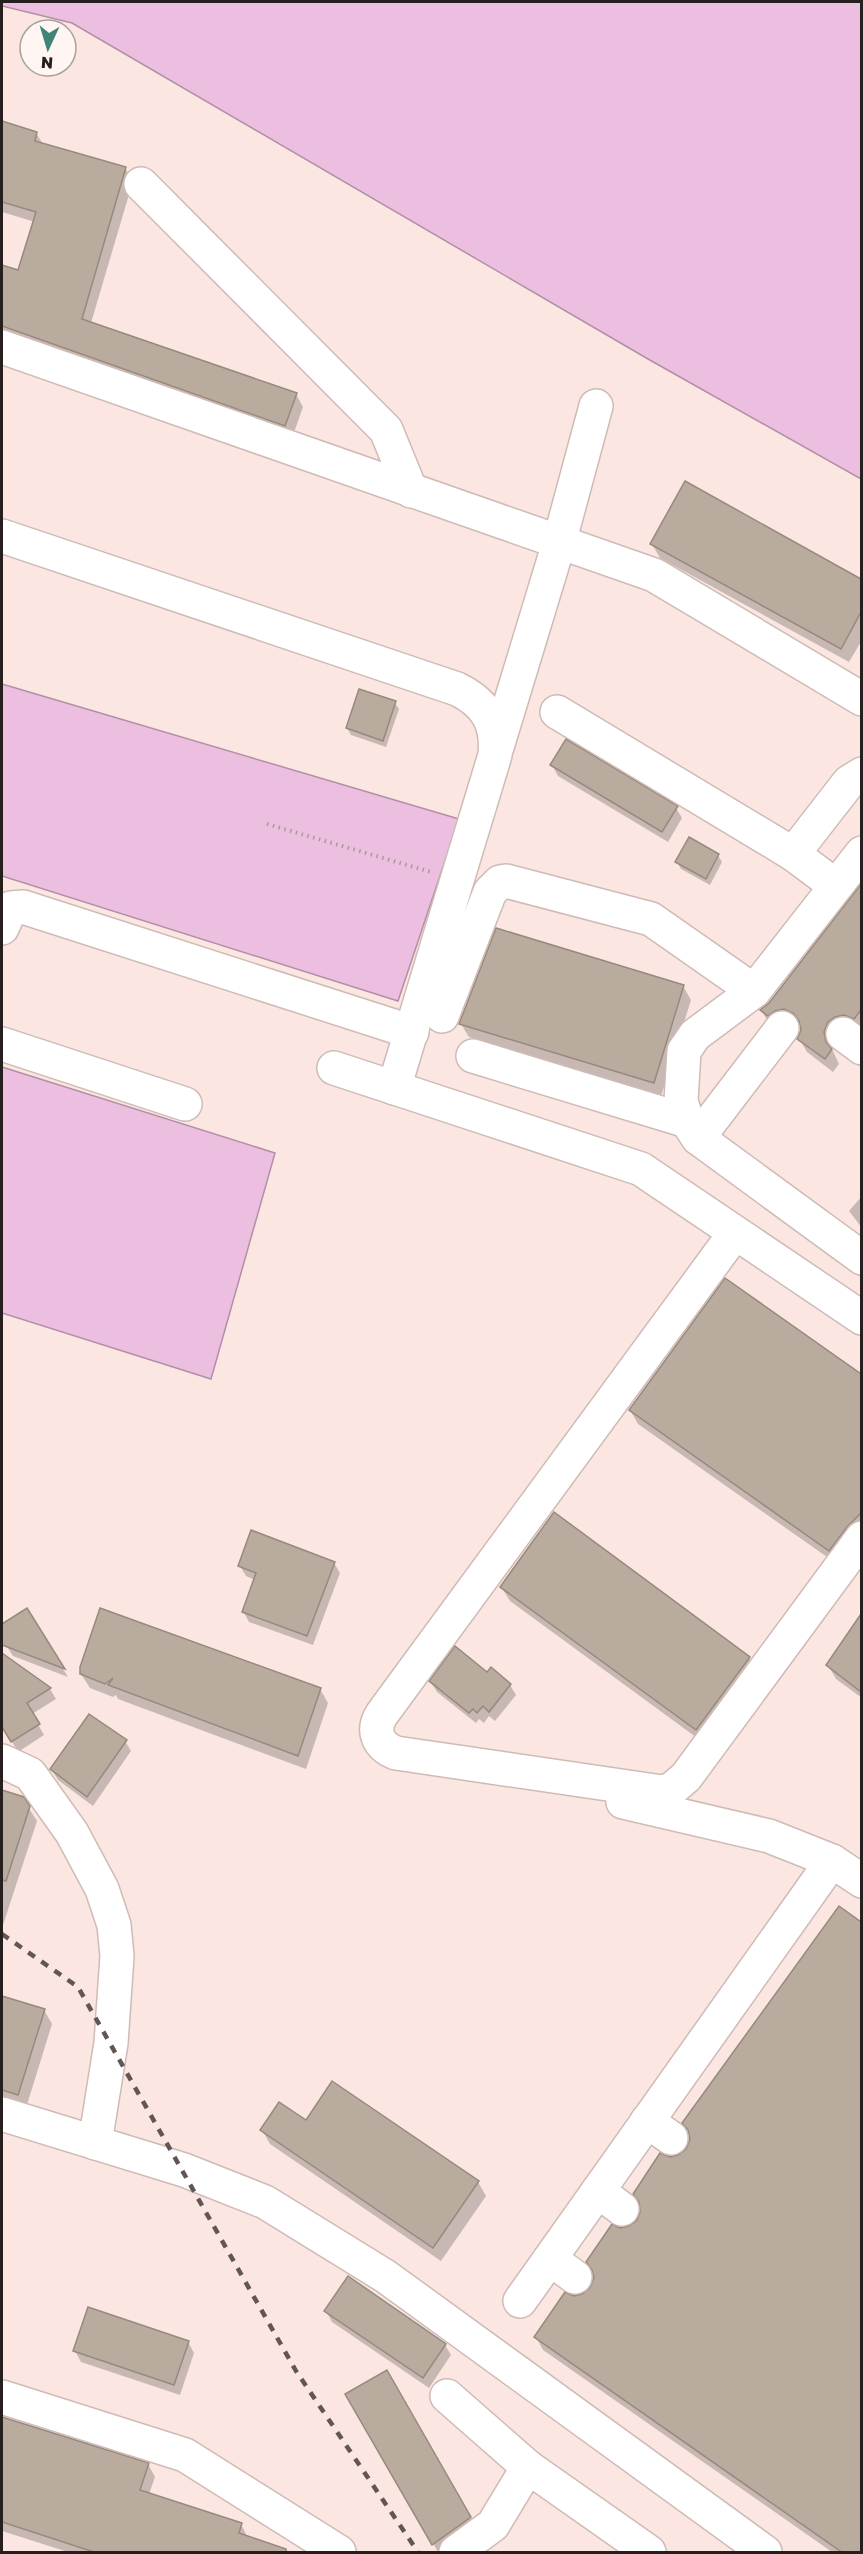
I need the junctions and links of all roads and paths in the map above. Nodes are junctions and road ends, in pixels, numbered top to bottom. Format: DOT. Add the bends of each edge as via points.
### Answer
graph roads {
  1 [pos="141,184"];
  2 [pos="2,346"];
  3 [pos="596,406"];
  4 [pos="411,491"];
  5 [pos="2,536"];
  6 [pos="559,543"];
  7 [pos="861,699"];
  8 [pos="557,712"];
  9 [pos="495,755"];
  10 [pos="861,774"];
  11 [pos="267,824"];
  12 [pos="861,853"];
  13 [pos="793,854"];
  14 [pos="440,875"];
  15 [pos="836,886"];
  16 [pos="2,928"];
  17 [pos="754,991"];
  18 [pos="442,1016"];
  19 [pos="782,1028"];
  20 [pos="412,1032"];
  21 [pos="2,1044"];
  22 [pos="472,1056"];
  23 [pos="334,1068"];
  24 [pos="394,1088"];
  25 [pos="185,1104"];
  26 [pos="693,1130"];
  27 [pos="735,1233"];
  28 [pos="861,1258"];
  29 [pos="861,1318"];
  30 [pos="861,1538"];
  31 [pos="2,1761"];
  32 [pos="498,1769"];
  33 [pos="832,1861"];
  34 [pos="861,1881"];
  35 [pos="2,2114"];
  36 [pos="95,2143"];
  37 [pos="519,2301"];
  38 [pos="447,2396"];
  39 [pos="2,2397"];
  40 [pos="528,2467"];
  41 [pos="339,2553"];
  42 [pos="456,2553"];
  43 [pos="649,2553"];
  44 [pos="765,2553"];
  1 -- 4 [label="lane" via="386,430"];
  2 -- 4 [label="lane"];
  3 -- 6 [label="lane"];
  4 -- 6 [label="lane"];
  5 -- 9 [label="lane" via="473,696 493,722 497,738"];
  6 -- 7 [label="lane" via="654,575"];
  6 -- 9 [label="lane"];
  8 -- 13 [label="lane"];
  9 -- 20 [label="lane"];
  10 -- 13 [label="lane" via="849,782"];
  11 -- 14 [label="path"];
  12 -- 15 [label="lane"];
  13 -- 15 [label="lane"];
  15 -- 17 [label="lane"];
  16 -- 20 [label="lane" via="11,908 22,907"];
  17 -- 18 [label="lane" via="651,919 506,880 489,892"];
  17 -- 26 [label="lane" via="695,1035 684,1051 681,1101"];
  19 -- 26 [label="lane"];
  20 -- 24 [label="lane"];
  21 -- 25 [label="lane"];
  22 -- 26 [label="lane"];
  23 -- 24 [label="lane"];
  24 -- 27 [label="lane" via="641,1169"];
  26 -- 28 [label="lane"];
  27 -- 29 [label="lane"];
  27 -- 32 [label="lane" via="379,1719 378,1738 388,1750"];
  30 -- 32 [label="lane" via="680,1784 662,1791"];
  31 -- 36 [label="lane" via="30,1774 72,1833 102,1889 114,1925 117,1956 111,2043"];
  32 -- 33 [label="lane" via="769,1836"];
  33 -- 34 [label="lane"];
  33 -- 37 [label="lane" via="659,2130 562,2268"];
  35 -- 36 [label="lane"];
  36 -- 44 [label="lane" via="184,2170 265,2202 385,2276"];
  38 -- 40 [label="lane"];
  39 -- 41 [label="lane" via="185,2455"];
  40 -- 42 [label="lane" via="493,2525"];
  40 -- 43 [label="lane"];
}
